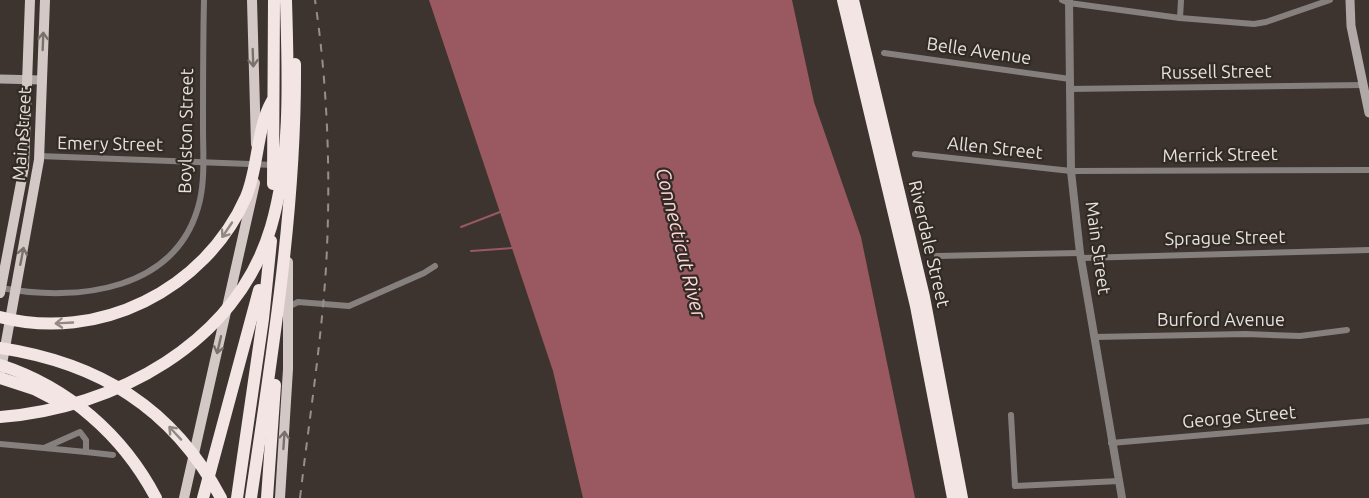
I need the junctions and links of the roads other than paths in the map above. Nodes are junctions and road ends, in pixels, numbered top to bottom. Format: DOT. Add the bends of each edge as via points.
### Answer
graph roads {
  1 [pos="30,0"];
  2 [pos="45,0"];
  3 [pos="204,0"];
  4 [pos="252,0"];
  5 [pos="274,0"];
  6 [pos="287,0"];
  7 [pos="294,0"];
  8 [pos="843,0"];
  9 [pos="853,0"];
  10 [pos="1181,0"];
  11 [pos="1330,0"];
  12 [pos="1350,0"];
  13 [pos="1067,1"];
  14 [pos="1179,18"];
  15 [pos="884,53"];
  16 [pos="0,79"];
  17 [pos="1071,79"];
  18 [pos="27,80"];
  19 [pos="42,80"];
  20 [pos="1364,85"];
  21 [pos="1070,89"];
  22 [pos="274,97"];
  23 [pos="1369,113"];
  24 [pos="288,127"];
  25 [pos="255,130"];
  26 [pos="915,154"];
  27 [pos="39,156"];
  28 [pos="203,162"];
  29 [pos="256,165"];
  30 [pos="287,165"];
  31 [pos="1369,170"];
  32 [pos="1071,171"];
  33 [pos="273,188"];
  34 [pos="1369,250"];
  35 [pos="1081,255"];
  36 [pos="937,256"];
  37 [pos="435,266"];
  38 [pos="1,291"];
  39 [pos="16,291"];
  40 [pos="284,303"];
  41 [pos="0,317"];
  42 [pos="1347,330"];
  43 [pos="1094,337"];
  44 [pos="0,348"];
  45 [pos="0,365"];
  46 [pos="272,374"];
  47 [pos="0,377"];
  48 [pos="4,416"];
  49 [pos="1011,416"];
  50 [pos="1369,421"];
  51 [pos="1111,443"];
  52 [pos="0,444"];
  53 [pos="44,448"];
  54 [pos="86,452"];
  55 [pos="113,455"];
  56 [pos="131,458"];
  57 [pos="1119,481"];
  58 [pos="156,498"];
  59 [pos="184,498"];
  60 [pos="203,498"];
  61 [pos="221,498"];
  62 [pos="237,498"];
  63 [pos="251,498"];
  64 [pos="267,498"];
  65 [pos="280,498"];
  66 [pos="953,498"];
  67 [pos="962,498"];
  68 [pos="1122,498"];
  1 -- 18 [label="main road, Main Street"];
  19 -- 2 [label="main road, Main Street, one-way"];
  3 -- 28 [label="street, Boylston Street"];
  4 -- 25 [label="main road, one-way"];
  5 -- 22 [label="highway"];
  6 -- 24 [label="main road"];
  6 -- 48 [label="highway" via="286,123 281,178 263,249 243,286 195,341 153,371 65,406"];
  7 -- 40 [label="highway" via="294,142"];
  8 -- 66 [label="highway, Riverdale Street" via="916,306"];
  9 -- 67 [label="highway, Riverdale Street" via="924,297"];
  10 -- 14 [label="street"];
  11 -- 14 [label="street" via="1262,23"];
  12 -- 20 [label="main road" via="1351,27"];
  13 -- 14 [label="street"];
  13 -- 17 [label="street, Main Street"];
  15 -- 17 [label="street, Belle Avenue"];
  16 -- 18 [label="main road"];
  17 -- 21 [label="street, Main Street"];
  18 -- 19 [label="main road"];
  18 -- 38 [label="main road, Main Street" via="23,181"];
  19 -- 27 [label="main road, Main Street"];
  20 -- 21 [label="street, Russell Street"];
  20 -- 23 [label="main road"];
  21 -- 32 [label="street, Main Street"];
  22 -- 33 [label="highway"];
  22 -- 41 [label="highway, one-way" via="265,114 254,172 240,208 212,250 183,278 105,319 48,324"];
  24 -- 25 [label="main road" via="273,139 262,137"];
  24 -- 30 [label="main road"];
  25 -- 29 [label="main road"];
  26 -- 32 [label="street, Allen Street"];
  27 -- 28 [label="street, Emery Street"];
  39 -- 27 [label="main road, Main Street, one-way"];
  28 -- 29 [label="street, Emery Street"];
  28 -- 39 [label="street, Boylston Street" via="202,191 193,222 179,243 157,264 126,282 95,291 61,295"];
  29 -- 30 [label="street, Emery Street"];
  29 -- 59 [label="main road, one-way" via="247,225"];
  30 -- 40 [label="main road"];
  31 -- 32 [label="street, Merrick Street"];
  32 -- 35 [label="street, Main Street"];
  33 -- 60 [label="highway" via="258,296"];
  33 -- 62 [label="highway" via="269,267"];
  34 -- 35 [label="street, Sprague Street"];
  35 -- 36 [label="street, Sprague Street"];
  35 -- 43 [label="street, Main Street"];
  37 -- 40 [label="street" via="354,305"];
  38 -- 39 [label="street, Boylston Street"];
  39 -- 47 [label="main road, Main Street"];
  40 -- 46 [label="highway"];
  65 -- 40 [label="main road, one-way" via="287,387"];
  42 -- 43 [label="street, Burford Avenue" via="1300,336"];
  43 -- 51 [label="street, Main Street"];
  61 -- 44 [label="highway, one-way" via="185,443 137,399 77,366"];
  45 -- 56 [label="highway" via="66,397 96,421"];
  46 -- 63 [label="highway"];
  46 -- 64 [label="highway"];
  47 -- 56 [label="highway" via="34,389 71,409"];
  49 -- 57 [label="street" via="1015,486"];
  50 -- 51 [label="street, George Street"];
  51 -- 57 [label="street, Main Street"];
  52 -- 53 [label="street"];
  53 -- 54 [label="street"];
  53 -- 54 [label="street" via="80,432 86,440"];
  54 -- 55 [label="street"];
  56 -- 58 [label="highway"];
  57 -- 68 [label="street, Main Street"];
}
